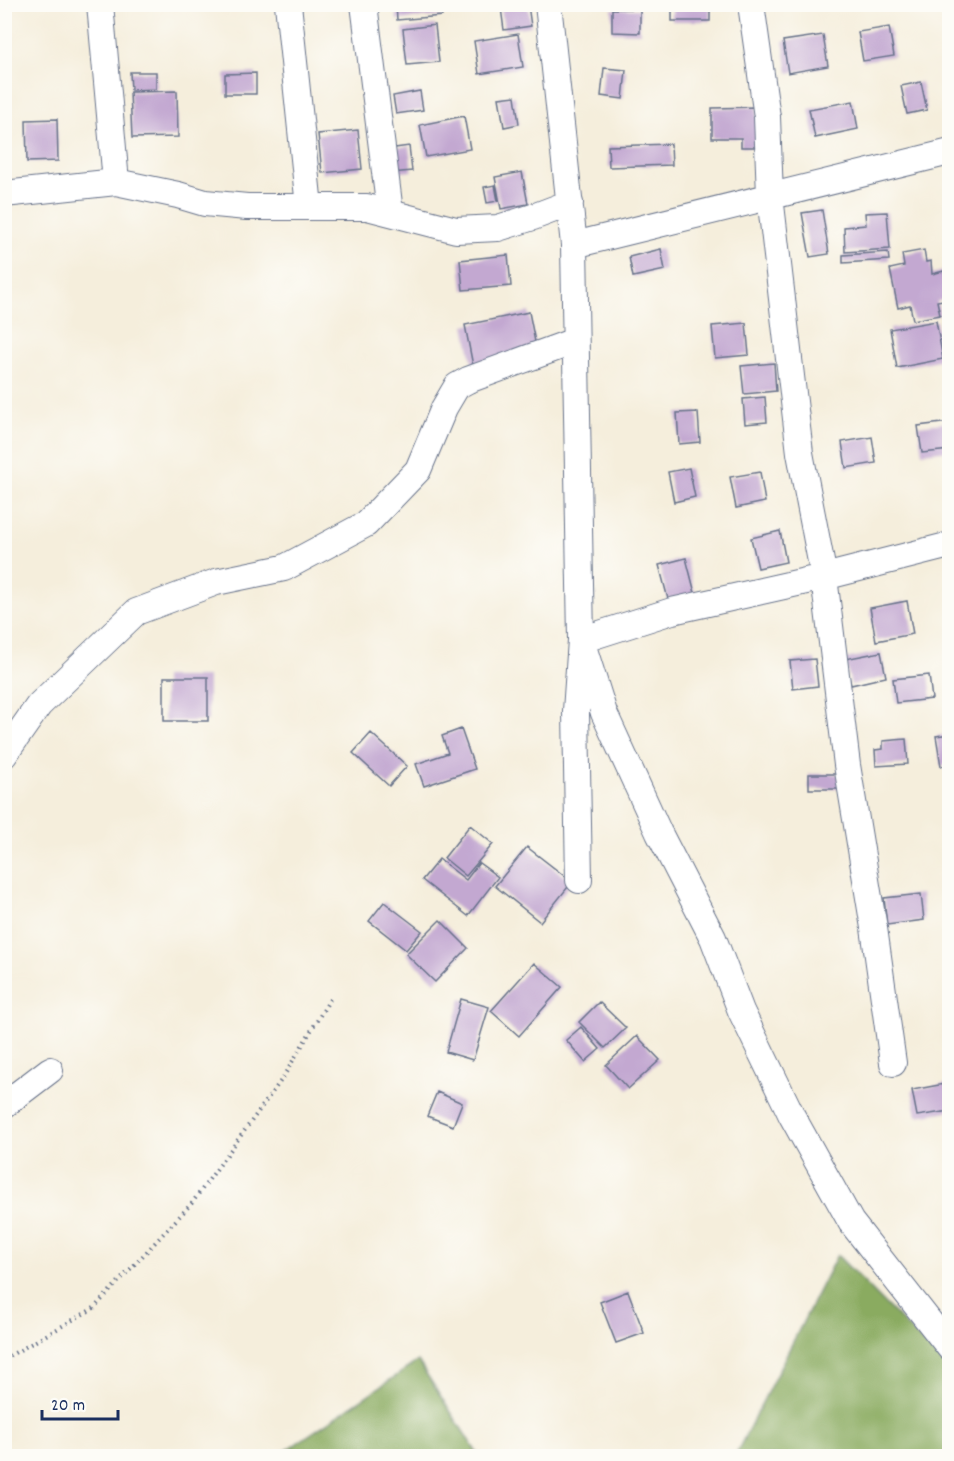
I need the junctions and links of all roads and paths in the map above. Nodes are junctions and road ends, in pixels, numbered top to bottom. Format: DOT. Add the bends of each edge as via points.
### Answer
graph roads {
  1 [pos="100,4"];
  2 [pos="288,4"];
  3 [pos="364,4"];
  4 [pos="548,4"];
  5 [pos="751,4"];
  6 [pos="950,152"];
  7 [pos="116,183"];
  8 [pos="4,194"];
  9 [pos="770,196"];
  10 [pos="570,203"];
  11 [pos="309,207"];
  12 [pos="390,212"];
  13 [pos="574,245"];
  14 [pos="575,340"];
  15 [pos="950,545"];
  16 [pos="824,578"];
  17 [pos="580,640"];
  18 [pos="4,755"];
  19 [pos="579,880"];
  20 [pos="330,999"];
  21 [pos="893,1063"];
  22 [pos="50,1070"];
  23 [pos="4,1105"];
  24 [pos="950,1348"];
  25 [pos="4,1359"];
  1 -- 7 [label="street"];
  2 -- 11 [label="street"];
  3 -- 12 [label="street"];
  4 -- 10 [label="street"];
  5 -- 9 [label="street" via="767,117"];
  6 -- 9 [label="street"];
  7 -- 8 [label="street"];
  7 -- 11 [label="street" via="205,203"];
  9 -- 13 [label="street"];
  9 -- 16 [label="street" via="800,453"];
  10 -- 12 [label="street" via="498,228 466,230"];
  10 -- 13 [label="street"];
  11 -- 12 [label="street" via="367,207"];
  13 -- 14 [label="street"];
  14 -- 17 [label="street"];
  14 -- 18 [label="street" via="457,386 418,470 366,525 284,568 216,582 136,612 39,705"];
  15 -- 16 [label="street"];
  16 -- 17 [label="street" via="672,611"];
  16 -- 21 [label="street" via="847,765"];
  17 -- 19 [label="street" via="576,711"];
  17 -- 24 [label="street" via="604,713 713,938 741,1011 792,1116 851,1222"];
  20 -- 25 [label="path" via="282,1079 192,1203 94,1308"];
  22 -- 23 [label="street"];
}
